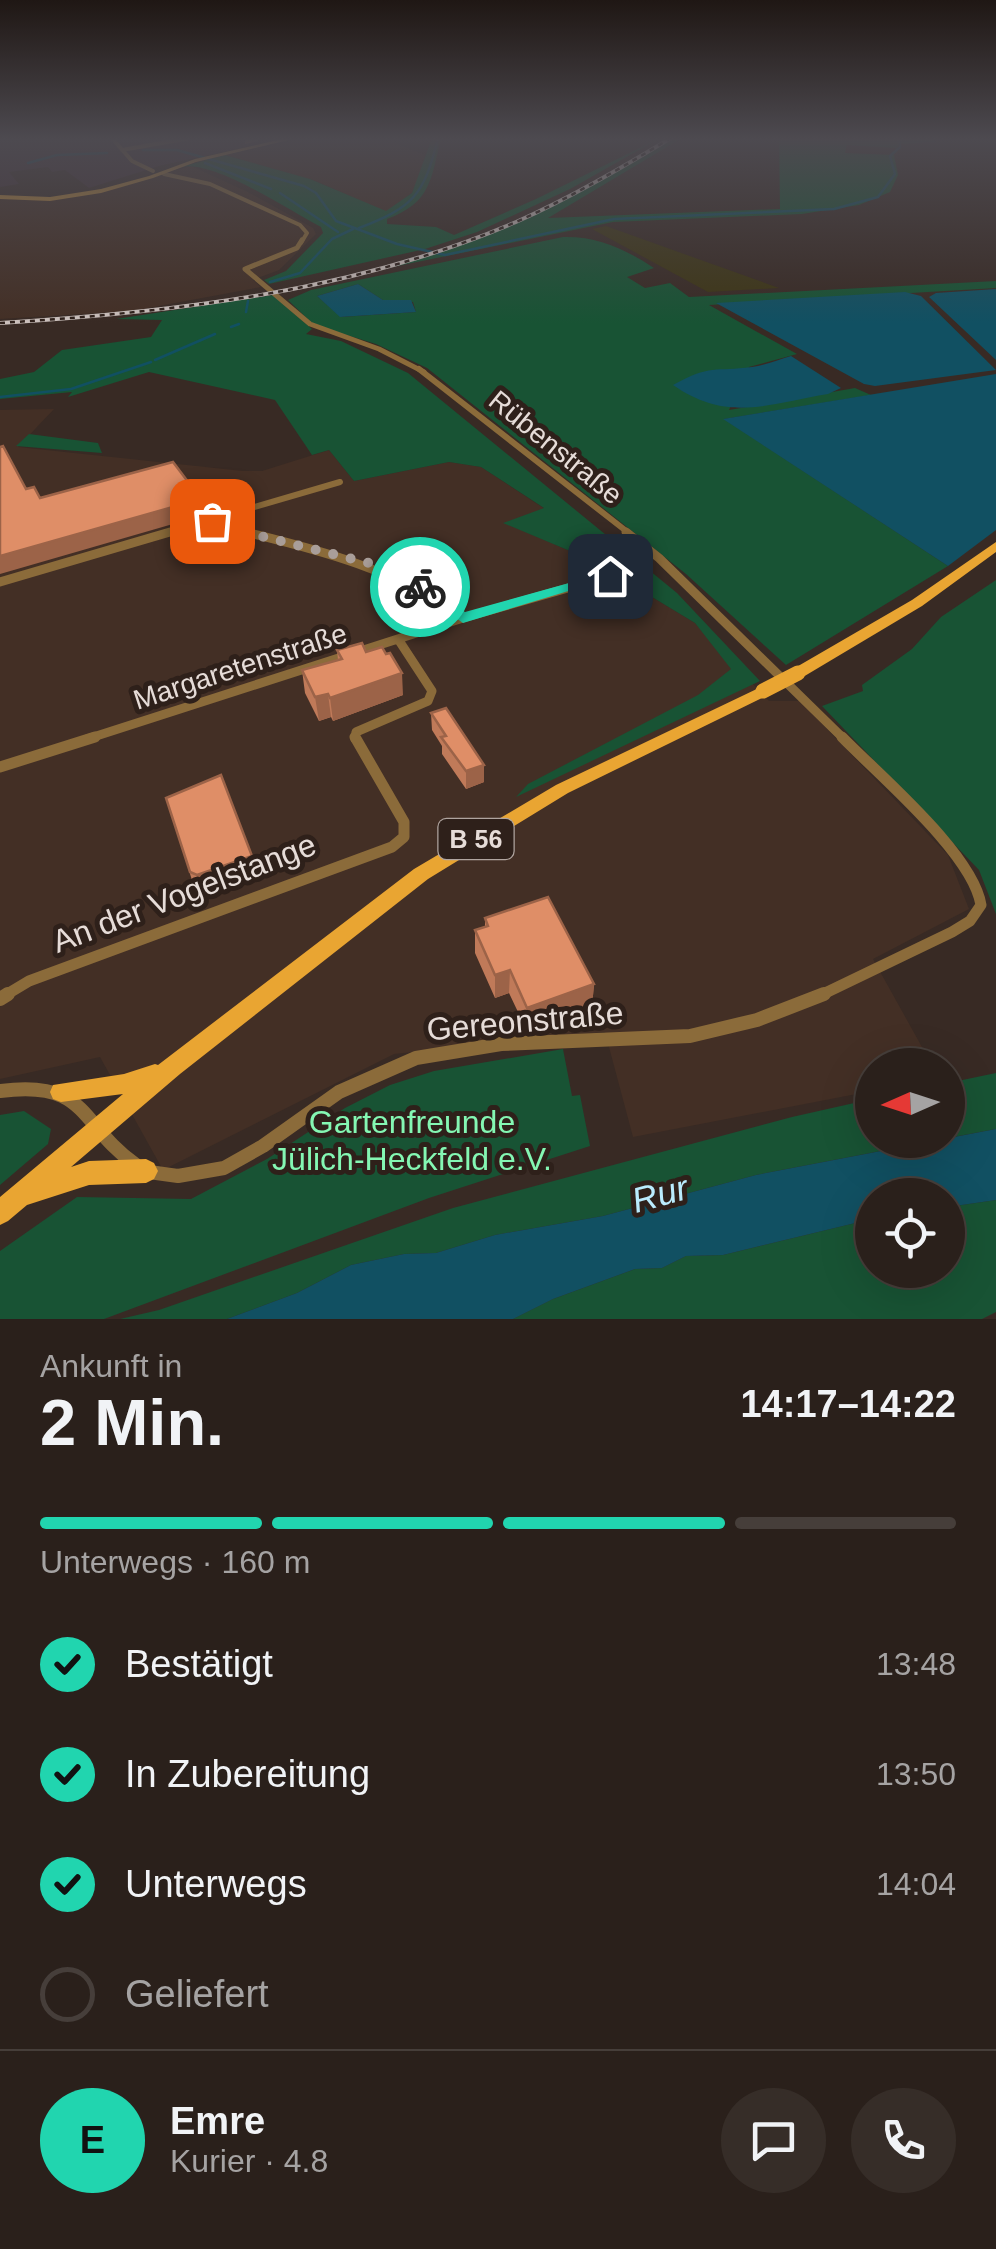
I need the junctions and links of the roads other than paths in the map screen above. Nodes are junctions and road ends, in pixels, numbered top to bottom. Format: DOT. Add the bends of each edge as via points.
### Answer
graph roads {
  1 [pos="251,200"];
  2 [pos="340,482"];
  3 [pos="212,521"];
  4 [pos="996,546"];
  5 [pos="610,576"];
  6 [pos="0,582"];
  7 [pos="463,618"];
  8 [pos="398,639"];
  9 [pos="0,767"];
  10 [pos="979,911"];
  11 [pos="0,999"];
  12 [pos="172,1067"];
  13 [pos="0,1091"];
  14 [pos="61,1092"];
  15 [pos="100,1126"];
  16 [pos="146,1171"];
  17 [pos="8,1207"];
  1 -- 10 [label="street, Rübenstraße" via="307,234 297,248 245,269 310,324 430,375 669,567 960,858 978,887"];
  2 -- 3 [label="street"];
  3 -- 6 [label="street"];
  3 -- 7 [label="street" via="373,564 435,595"];
  4 -- 12 [label="main road, B 56, bridge" via="917,603 798,673 495,826 421,874"];
  5 -- 7 [label="street, Margaretenstraße"];
  7 -- 8 [label="street, Margaretenstraße"];
  8 -- 9 [label="street, Margaretenstraße"];
  8 -- 11 [label="street, An der Vogelstange" via="432,691 428,701 365,725 355,742 404,822 404,836 392,847 44,975"];
  10 -- 16 [label="street, Gereonstraße" via="878,968 739,1026 658,1040 454,1050 396,1061 220,1172 177,1178"];
  12 -- 14 [label="main road" via="124,1084"];
  12 -- 15 [label="main road, B 56"];
  13 -- 14 [label="street" via="32,1086"];
  14 -- 15 [label="street"];
  15 -- 16 [label="street" via="127,1160"];
  15 -- 17 [label="main road, B 56"];
  16 -- 17 [label="main road" via="89,1173"];
}
